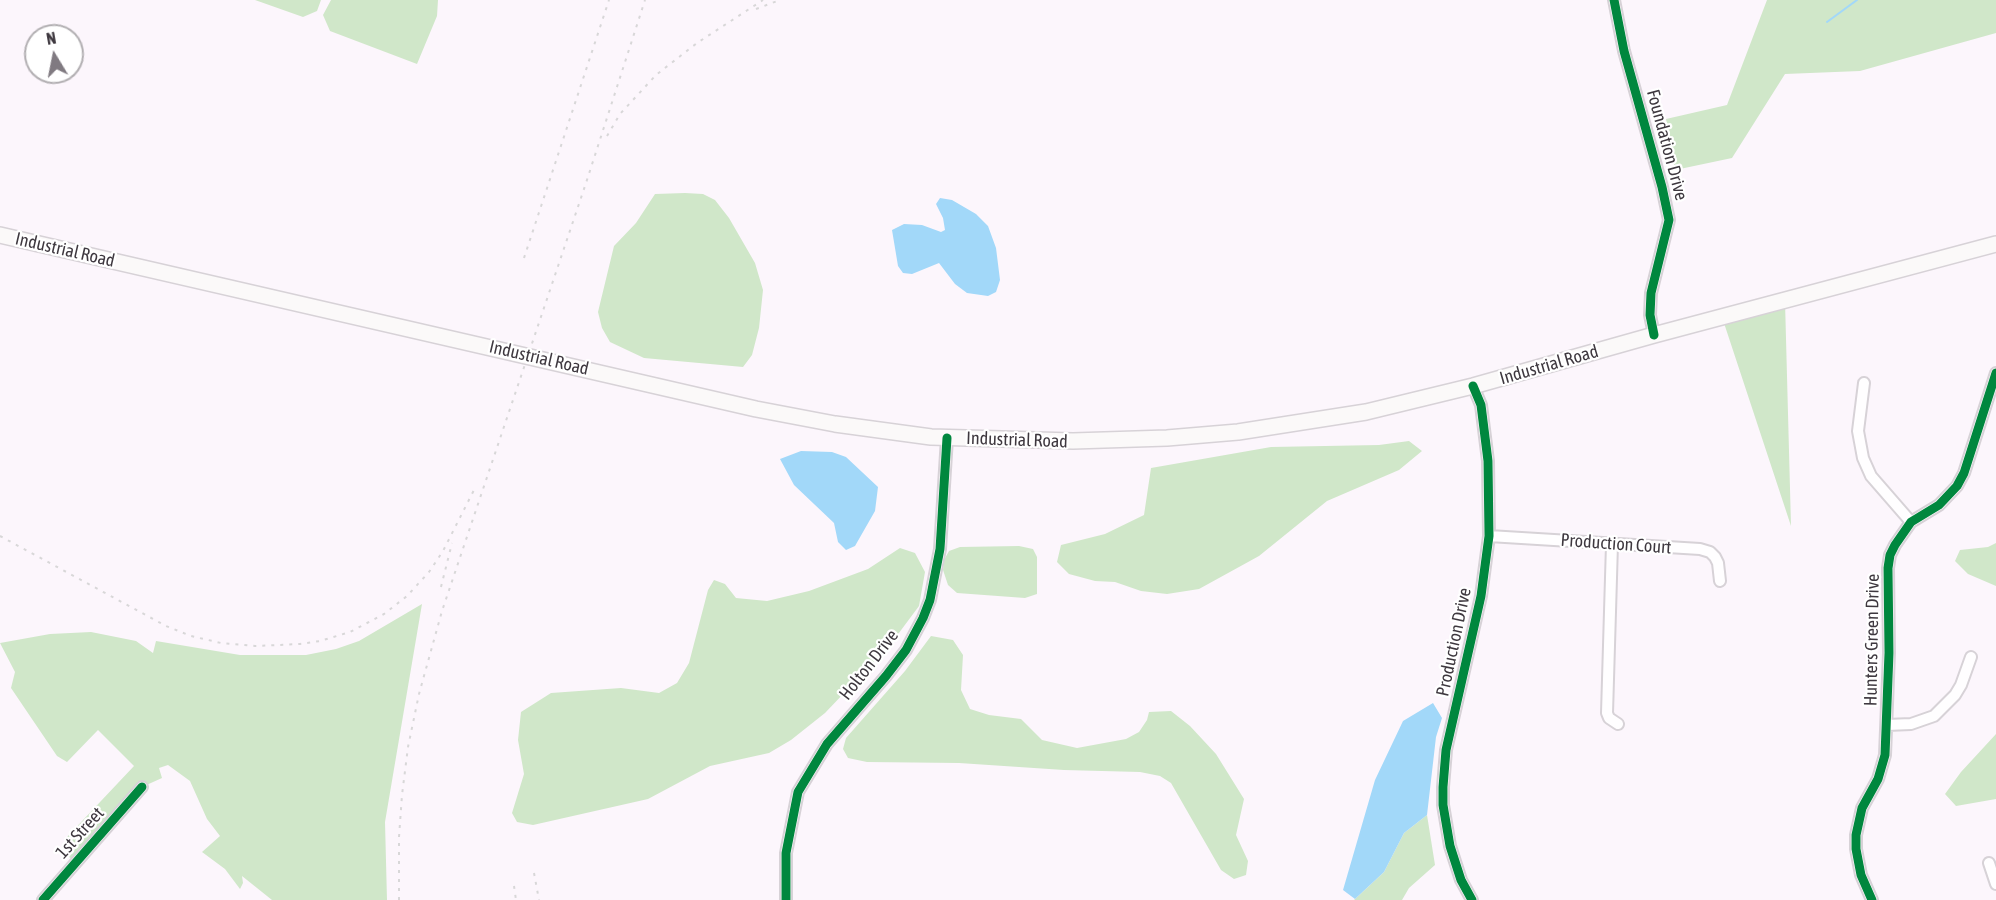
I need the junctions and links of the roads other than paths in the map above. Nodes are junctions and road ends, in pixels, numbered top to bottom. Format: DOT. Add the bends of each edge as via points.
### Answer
graph roads {
  1 [pos="1614,0"];
  2 [pos="0,235"];
  3 [pos="1996,244"];
  4 [pos="1654,335"];
  5 [pos="1996,372"];
  6 [pos="1864,383"];
  7 [pos="1473,386"];
  8 [pos="947,438"];
  9 [pos="1911,522"];
  10 [pos="1489,536"];
  11 [pos="1612,544"];
  12 [pos="1720,581"];
  13 [pos="1971,657"];
  14 [pos="1618,724"];
  15 [pos="1887,725"];
  16 [pos="142,787"];
  17 [pos="1989,863"];
  18 [pos="1996,884"];
  19 [pos="43,900"];
  20 [pos="786,900"];
  21 [pos="1472,900"];
  22 [pos="1872,900"];
  1 -- 4 [label="street, Foundation Drive" via="1669,220 1651,293"];
  2 -- 8 [label="main road, Industrial Road" via="756,409"];
  3 -- 4 [label="main road, Industrial Road"];
  4 -- 7 [label="main road, Industrial Road"];
  5 -- 9 [label="street, Hunters Green Drive" via="1957,486 1939,506"];
  6 -- 9 [label="street" via="1858,431 1863,458 1871,476"];
  7 -- 8 [label="main road, Industrial Road" via="1366,412 1238,432 1073,441"];
  7 -- 10 [label="street, Production Drive" via="1481,405 1485,433"];
  8 -- 20 [label="street, Holton Drive" via="940,549 930,600 906,650 827,744 798,792 786,853"];
  9 -- 15 [label="street, Hunters Green Drive" via="1895,545 1888,568"];
  10 -- 11 [label="street, Production Court"];
  10 -- 21 [label="street, Production Drive" via="1481,596 1446,750 1443,787 1450,846"];
  11 -- 12 [label="street, Production Court" via="1710,552 1718,563"];
  11 -- 14 [label="street" via="1607,713"];
  13 -- 15 [label="street" via="1955,695 1934,716 1911,724"];
  15 -- 22 [label="street, Hunters Green Drive" via="1882,767 1862,808 1856,835 1861,875"];
  16 -- 19 [label="street, 1st Street"];
  17 -- 18 [label="street"];
}
